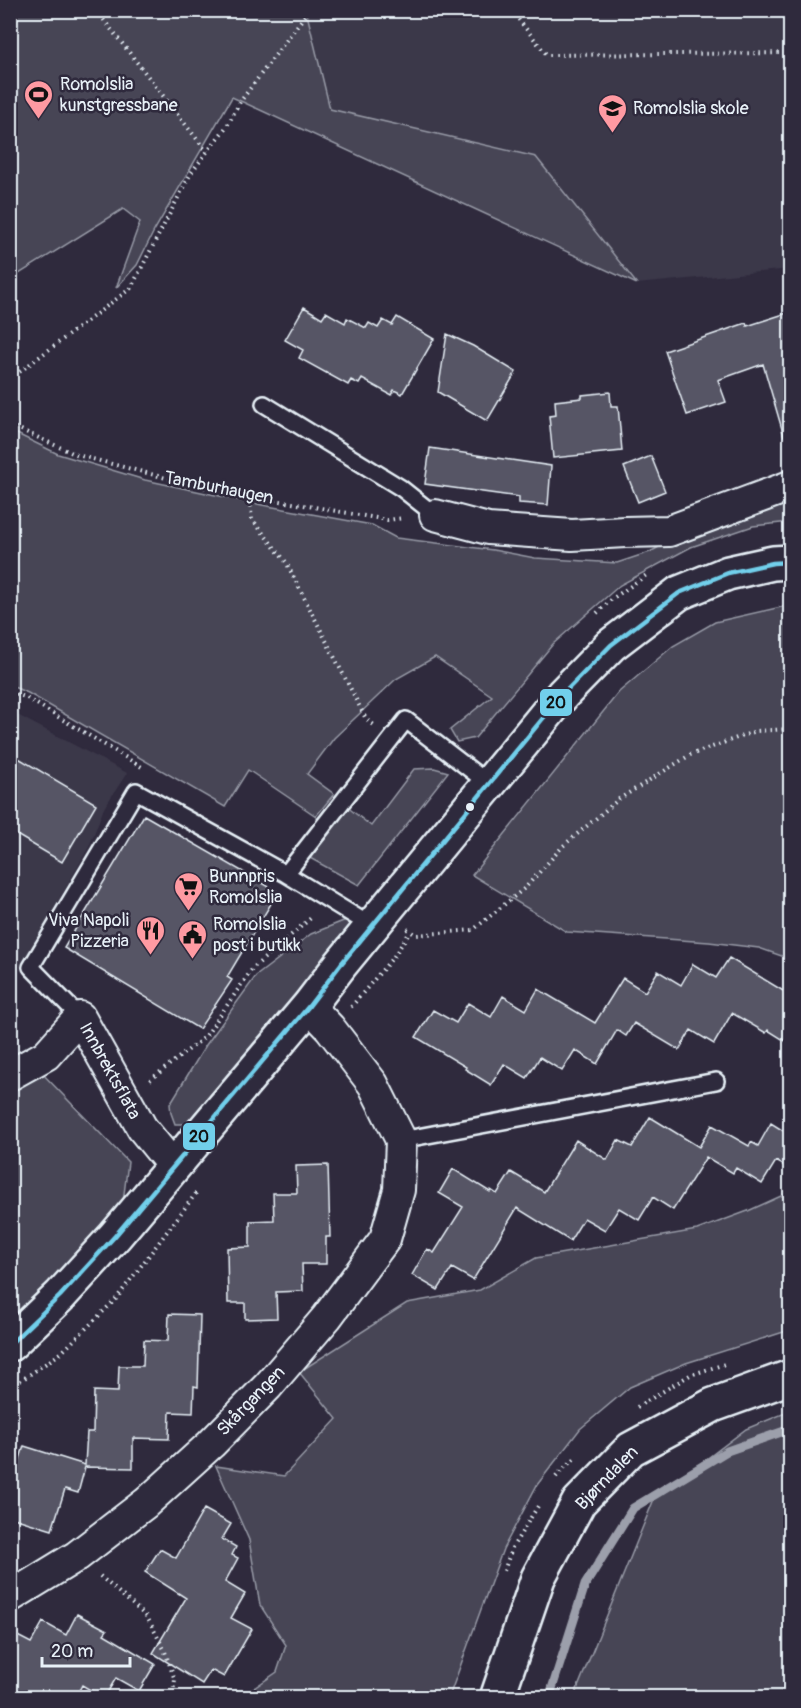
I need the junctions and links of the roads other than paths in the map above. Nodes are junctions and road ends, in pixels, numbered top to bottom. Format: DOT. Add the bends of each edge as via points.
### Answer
graph roads {
  1 [pos="264,404"];
  2 [pos="790,486"];
  3 [pos="435,515"];
  4 [pos="790,562"];
  5 [pos="489,784"];
  6 [pos="286,874"];
  7 [pos="373,927"];
  8 [pos="309,1006"];
  9 [pos="80,1017"];
  10 [pos="10,1075"];
  11 [pos="716,1081"];
  12 [pos="401,1140"];
  13 [pos="173,1166"];
  14 [pos="10,1344"];
  15 [pos="790,1377"];
  16 [pos="10,1597"];
  17 [pos="497,1698"];
  1 -- 3 [label="lane" via="401,488"];
  2 -- 3 [label="street" via="669,531 572,536 488,529"];
  4 -- 5 [label="street" via="728,573 680,593 611,645 563,694"];
  5 -- 6 [label="lane" via="406,720"];
  5 -- 7 [label="street"];
  6 -- 7 [label="lane"];
  6 -- 9 [label="lane" via="136,791 31,967"];
  7 -- 8 [label="street"];
  8 -- 12 [label="street, Skårgangen" via="373,1084"];
  8 -- 13 [label="street"];
  9 -- 10 [label="street, Innbrektsflata" via="46,1055"];
  9 -- 13 [label="street, Innbrektsflata" via="142,1128"];
  11 -- 12 [label="lane"];
  12 -- 16 [label="street, Skårgangen" via="399,1190 385,1239 327,1317 268,1386 146,1503 77,1556"];
  13 -- 14 [label="street" via="115,1236"];
  15 -- 17 [label="street, Bjørndalen" via="713,1405 631,1449 579,1502 538,1578"];
}
